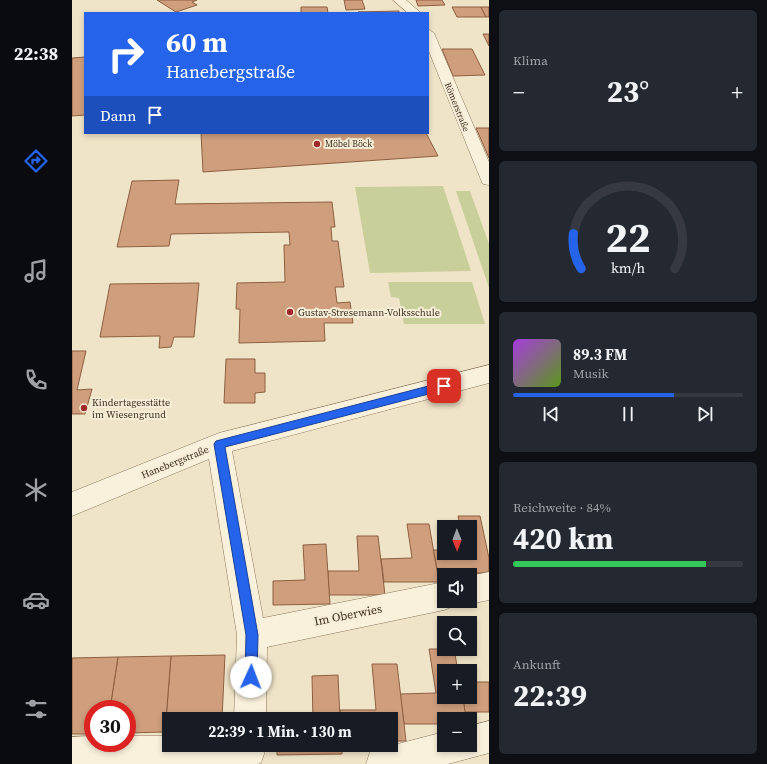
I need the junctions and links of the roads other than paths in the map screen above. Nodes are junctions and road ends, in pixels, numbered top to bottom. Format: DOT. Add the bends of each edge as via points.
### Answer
graph roads {
  1 [pos="399,0"];
  2 [pos="414,12"];
  3 [pos="429,36"];
  4 [pos="489,180"];
  5 [pos="489,374"];
  6 [pos="219,444"];
  7 [pos="72,504"];
  8 [pos="489,586"];
  9 [pos="477,589"];
  10 [pos="437,597"];
  11 [pos="252,635"];
  12 [pos="250,712"];
  13 [pos="489,738"];
  14 [pos="477,741"];
  15 [pos="437,750"];
  16 [pos="72,753"];
  17 [pos="249,753"];
  18 [pos="382,764"];
  1 -- 2 [label="street"];
  3 -- 4 [label="street, Römerstraße"];
  5 -- 6 [label="street, Hanebergstraße"];
  6 -- 7 [label="street, Hanebergstraße"];
  6 -- 11 [label="street"];
  8 -- 9 [label="street"];
  10 -- 11 [label="street, Im Oberwies"];
  11 -- 12 [label="street"];
  13 -- 14 [label="street"];
  15 -- 18 [label="street"];
  16 -- 17 [label="street"];
}
